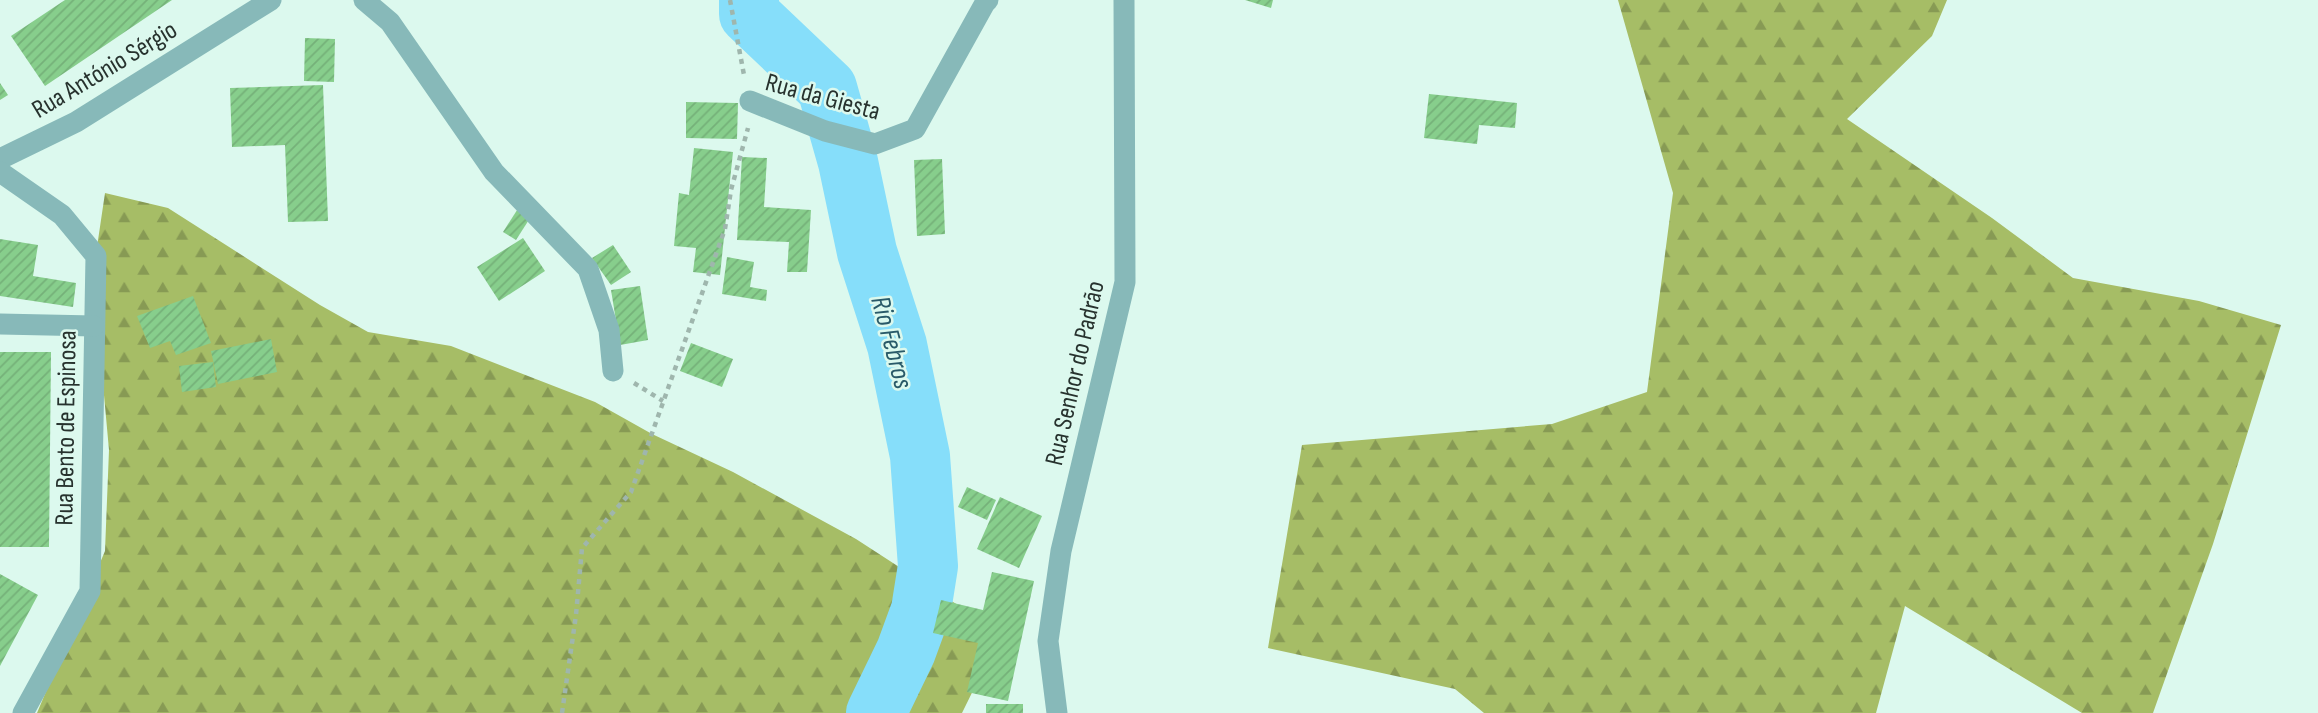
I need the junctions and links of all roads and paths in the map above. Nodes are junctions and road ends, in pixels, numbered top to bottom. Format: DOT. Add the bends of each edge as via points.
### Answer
graph roads {
  1 [pos="271,0"];
  2 [pos="364,0"];
  3 [pos="388,0"];
  4 [pos="730,0"];
  5 [pos="988,0"];
  6 [pos="1124,0"];
  7 [pos="390,22"];
  8 [pos="750,101"];
  9 [pos="0,159"];
  10 [pos="0,172"];
  11 [pos="0,324"];
  12 [pos="94,326"];
  13 [pos="613,371"];
  14 [pos="23,713"];
  15 [pos="562,713"];
  16 [pos="1057,713"];
  1 -- 9 [label="street, Rua António Sérgio" via="76,122"];
  2 -- 7 [label="street"];
  3 -- 7 [label="street"];
  4 -- 8 [label="path"];
  5 -- 8 [label="street, Rua da Giesta" via="915,129 875,144 825,131"];
  6 -- 16 [label="street, Rua Senhor do Padrão" via="1125,282 1061,551 1048,641"];
  7 -- 13 [label="street" via="494,172 588,269 609,330"];
  8 -- 15 [label="path, Rua da Giesta" via="725,229 631,492 582,548"];
  10 -- 12 [label="street, Rua Bento de Espinosa" via="62,215 96,256"];
  11 -- 12 [label="street"];
  12 -- 14 [label="street, Rua Bento de Espinosa" via="90,591"];
}
